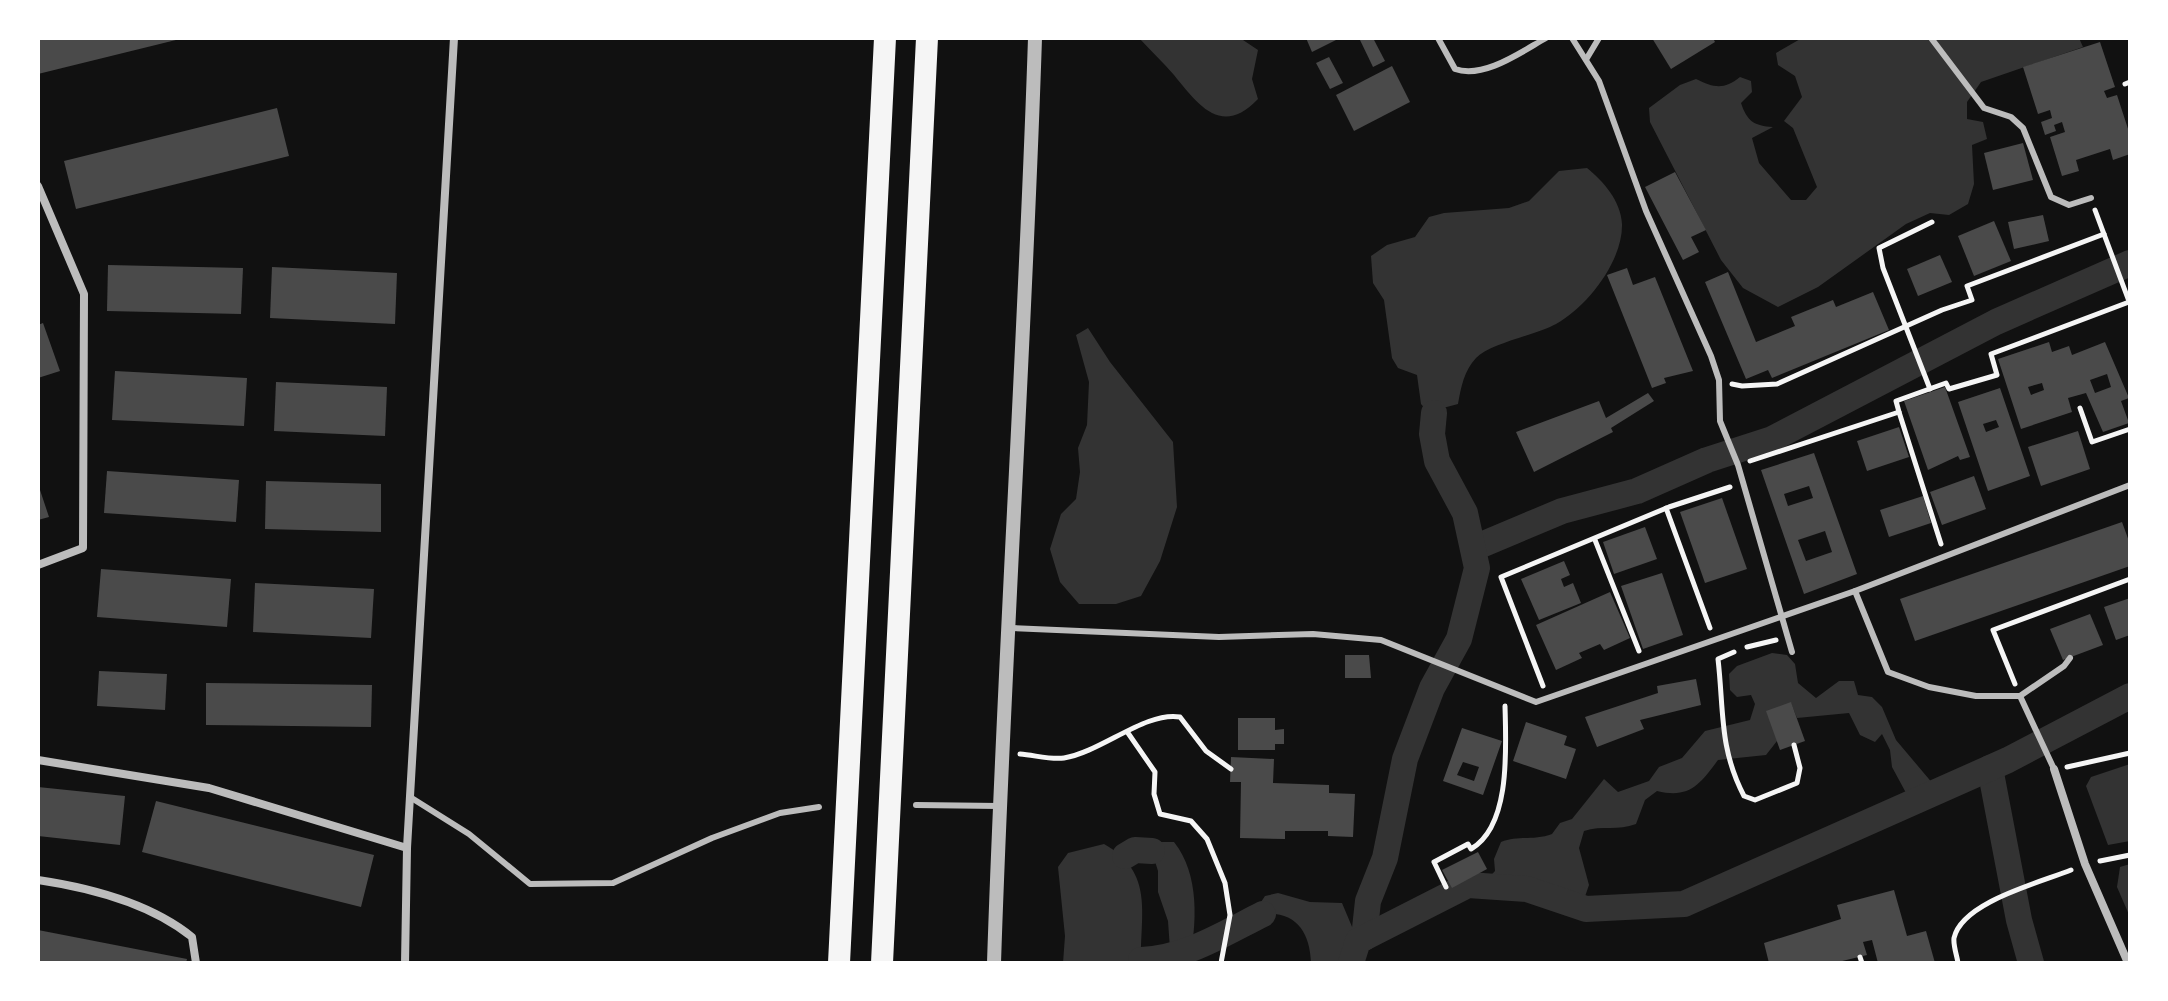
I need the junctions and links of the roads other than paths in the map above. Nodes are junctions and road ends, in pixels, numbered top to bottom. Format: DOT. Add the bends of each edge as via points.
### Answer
graph roads {
  1 [pos="454,38"];
  2 [pos="885,38"];
  3 [pos="927,38"];
  4 [pos="1035,38"];
  5 [pos="1438,38"];
  6 [pos="1546,38"];
  7 [pos="1572,38"];
  8 [pos="1599,38"];
  9 [pos="1931,38"];
  10 [pos="1587,58"];
  11 [pos="38,186"];
  12 [pos="2091,198"];
  13 [pos="2130,485"];
  14 [pos="38,565"];
  15 [pos="1855,591"];
  16 [pos="1783,617"];
  17 [pos="1011,628"];
  18 [pos="1792,652"];
  19 [pos="2070,658"];
  20 [pos="2020,696"];
  21 [pos="38,760"];
  22 [pos="2054,769"];
  23 [pos="410,797"];
  24 [pos="916,805"];
  25 [pos="999,806"];
  26 [pos="819,807"];
  27 [pos="407,848"];
  28 [pos="38,880"];
  29 [pos="196,963"];
  30 [pos="405,963"];
  31 [pos="839,963"];
  32 [pos="882,963"];
  33 [pos="994,963"];
  34 [pos="2128,963"];
  1 -- 23 [label="street"];
  2 -- 31 [label="highway"];
  3 -- 32 [label="highway"];
  4 -- 17 [label="street"];
  5 -- 6 [label="lane" via="1455,69 1469,74"];
  7 -- 10 [label="lane"];
  8 -- 10 [label="lane"];
  9 -- 12 [label="lane" via="1984,108 2011,117 2023,128 2051,197 2069,205"];
  10 -- 16 [label="lane" via="1719,380 1720,421"];
  11 -- 14 [label="street" via="84,294 83,548"];
  13 -- 15 [label="lane"];
  15 -- 16 [label="lane"];
  15 -- 20 [label="lane" via="1888,672 1976,696"];
  16 -- 17 [label="lane" via="1536,702 1381,640"];
  16 -- 18 [label="lane"];
  17 -- 25 [label="street"];
  19 -- 20 [label="lane"];
  20 -- 22 [label="lane"];
  21 -- 27 [label="street" via="209,788"];
  22 -- 34 [label="street" via="2085,864"];
  23 -- 26 [label="lane" via="469,834 530,884 613,883 780,813"];
  23 -- 27 [label="street"];
  24 -- 25 [label="lane"];
  25 -- 33 [label="street"];
  27 -- 30 [label="street"];
  28 -- 29 [label="street" via="166,917 192,937"];
}
